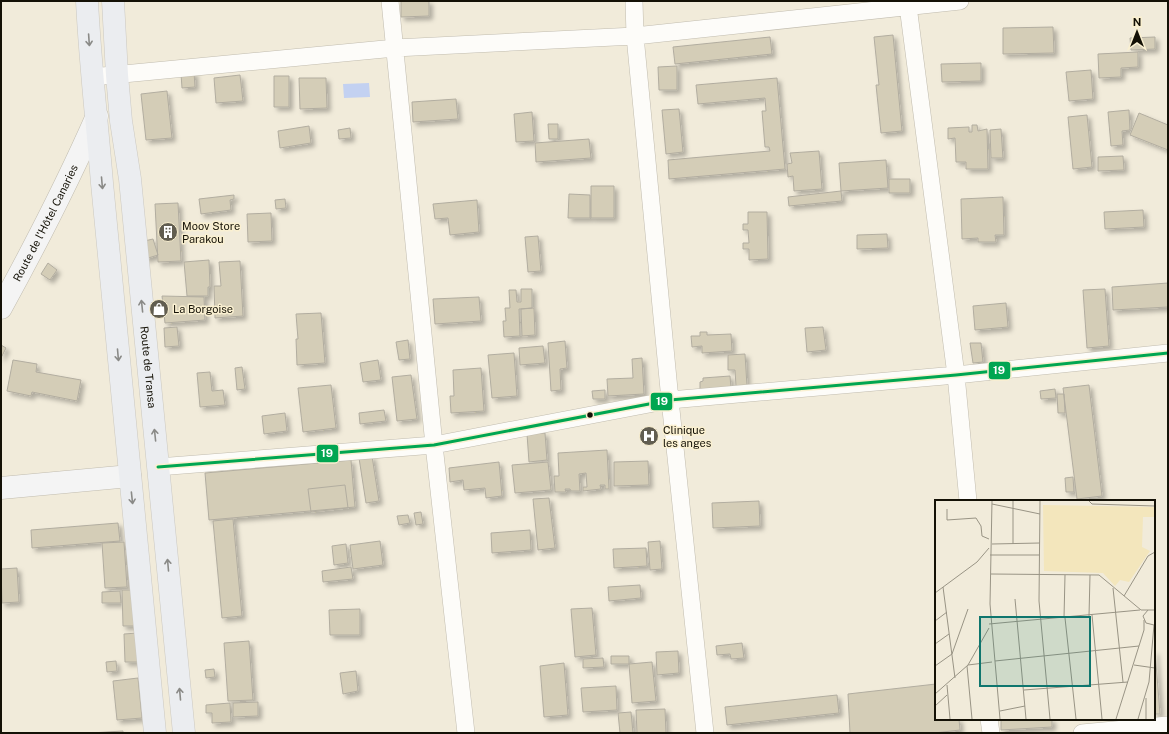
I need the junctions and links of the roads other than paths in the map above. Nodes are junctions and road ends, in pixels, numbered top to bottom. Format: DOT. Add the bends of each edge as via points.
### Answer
graph roads {
  1 [pos="87,1"];
  2 [pos="113,1"];
  3 [pos="390,1"];
  4 [pos="634,1"];
  5 [pos="960,1"];
  6 [pos="900,5"];
  7 [pos="635,36"];
  8 [pos="395,48"];
  9 [pos="117,75"];
  10 [pos="92,77"];
  11 [pos="97,116"];
  12 [pos="100,155"];
  13 [pos="78,159"];
  14 [pos="128,167"];
  15 [pos="1,308"];
  16 [pos="1168,353"];
  17 [pos="956,375"];
  18 [pos="670,400"];
  19 [pos="434,445"];
  20 [pos="158,467"];
  21 [pos="130,476"];
  22 [pos="1,488"];
  23 [pos="968,500"];
  24 [pos="990,720"];
  25 [pos="1168,726"];
  26 [pos="156,733"];
  27 [pos="184,733"];
  28 [pos="466,733"];
  29 [pos="705,733"];
  30 [pos="991,733"];
  31 [pos="1082,733"];
  1 -- 10 [label="main road, one-way"];
  2 -- 9 [label="main road, Route de Transa"];
  3 -- 8 [label="street"];
  4 -- 7 [label="street"];
  5 -- 6 [label="street"];
  6 -- 7 [label="street"];
  6 -- 17 [label="street"];
  7 -- 8 [label="street"];
  7 -- 18 [label="street"];
  8 -- 9 [label="street"];
  8 -- 19 [label="street"];
  9 -- 10 [label="street"];
  9 -- 14 [label="main road, Route de Transa"];
  10 -- 11 [label="main road"];
  11 -- 12 [label="main road"];
  11 -- 13 [label="street, Route de l'Hôtel Canaries"];
  12 -- 13 [label="street, Route de l'Hôtel Canaries" via="88,155"];
  12 -- 14 [label="street, Route de l'Hôtel Canaries" via="120,160"];
  12 -- 21 [label="main road, one-way"];
  13 -- 15 [label="street, Route de l'Hôtel Canaries"];
  20 -- 14 [label="main road, Route de Transa, one-way"];
  16 -- 17 [label="street"];
  17 -- 18 [label="street"];
  17 -- 23 [label="street"];
  18 -- 19 [label="street"];
  18 -- 29 [label="street"];
  19 -- 20 [label="street"];
  19 -- 28 [label="street"];
  27 -- 20 [label="main road, Route de Transa, one-way"];
  21 -- 22 [label="street"];
  21 -- 26 [label="main road, one-way"];
  24 -- 30 [label="street"];
  25 -- 31 [label="street"];
}
